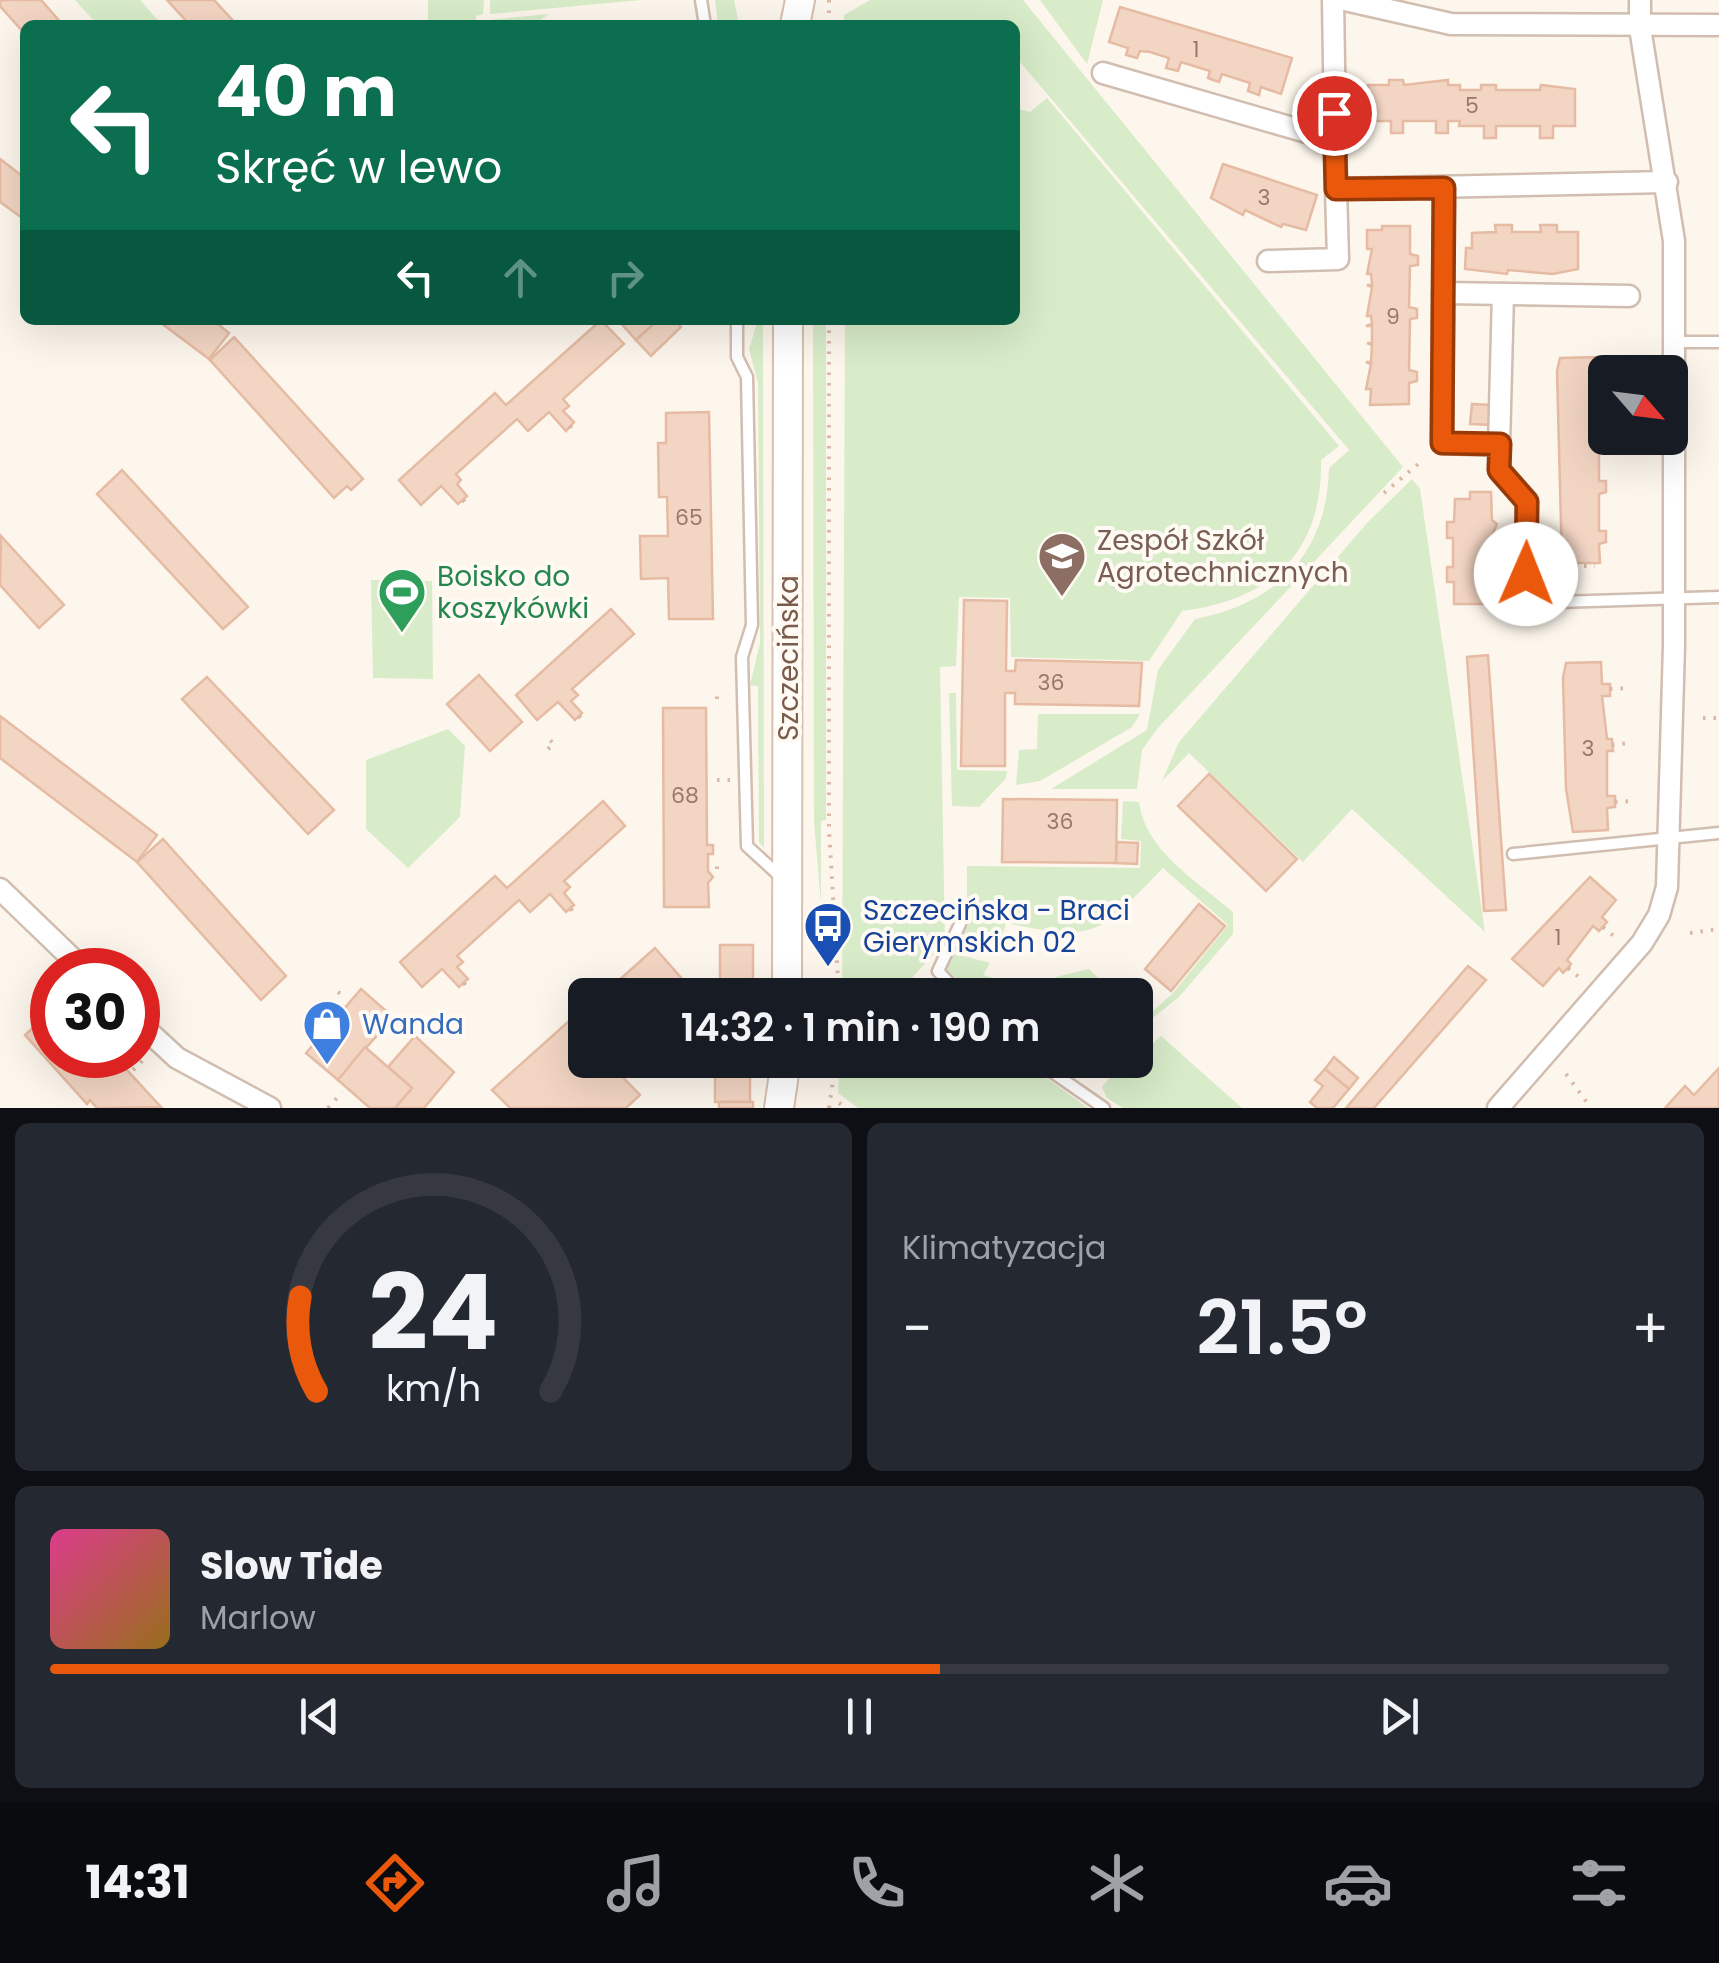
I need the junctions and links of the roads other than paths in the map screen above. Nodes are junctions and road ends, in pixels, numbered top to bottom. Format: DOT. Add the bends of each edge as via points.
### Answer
graph roads {
  1 [pos="1333,0"];
  2 [pos="1345,0"];
  3 [pos="1640,0"];
  4 [pos="1719,25"];
  5 [pos="1640,28"];
  6 [pos="1103,72"];
  7 [pos="1334,140"];
  8 [pos="1667,182"];
  9 [pos="1444,188"];
  10 [pos="1336,189"];
  11 [pos="1268,260"];
  12 [pos="1444,293"];
  13 [pos="1503,294"];
  14 [pos="1629,296"];
  15 [pos="788,325"];
  16 [pos="737,326"];
  17 [pos="1676,342"];
  18 [pos="1719,342"];
  19 [pos="1500,444"];
  20 [pos="1719,596"];
  21 [pos="1674,598"];
  22 [pos="1525,603"];
  23 [pos="1719,833"];
  24 [pos="1672,838"];
  25 [pos="1513,854"];
  26 [pos="788,883"];
  27 [pos="0,889"];
  28 [pos="960,924"];
  29 [pos="61,948"];
  30 [pos="787,978"];
  31 [pos="944,978"];
  32 [pos="160,1042"];
  33 [pos="783,1078"];
  34 [pos="790,1078"];
  35 [pos="1061,1078"];
  36 [pos="270,1108"];
  37 [pos="779,1108"];
  38 [pos="798,1108"];
  39 [pos="1104,1108"];
  40 [pos="1498,1108"];
  1 -- 7 [label="street"];
  2 -- 5 [label="street" via="1451,24"];
  3 -- 5 [label="street"];
  4 -- 5 [label="street"];
  5 -- 8 [label="street"];
  6 -- 7 [label="street"];
  7 -- 10 [label="street"];
  8 -- 9 [label="street"];
  8 -- 17 [label="street"];
  9 -- 10 [label="street"];
  9 -- 12 [label="street"];
  10 -- 11 [label="street" via="1338,259"];
  12 -- 13 [label="street"];
  12 -- 19 [label="street" via="1442,443"];
  13 -- 14 [label="street"];
  13 -- 19 [label="street"];
  15 -- 26 [label="street, Szczecińska"];
  16 -- 26 [label="lane" via="737,357 747,377 752,624 742,657 747,846"];
  17 -- 18 [label="lane"];
  17 -- 21 [label="street"];
  19 -- 22 [label="street" via="1499,470 1527,502"];
  20 -- 21 [label="lane"];
  21 -- 22 [label="lane"];
  21 -- 24 [label="street"];
  23 -- 24 [label="lane"];
  24 -- 25 [label="lane"];
  24 -- 40 [label="street" via="1659,916 1642,943"];
  26 -- 30 [label="street, Szczecińska"];
  27 -- 29 [label="street"];
  28 -- 31 [label="lane" via="938,971"];
  32 -- 36 [label="street"];
  33 -- 37 [label="street"];
  34 -- 38 [label="street"];
  35 -- 39 [label="lane"];
}
